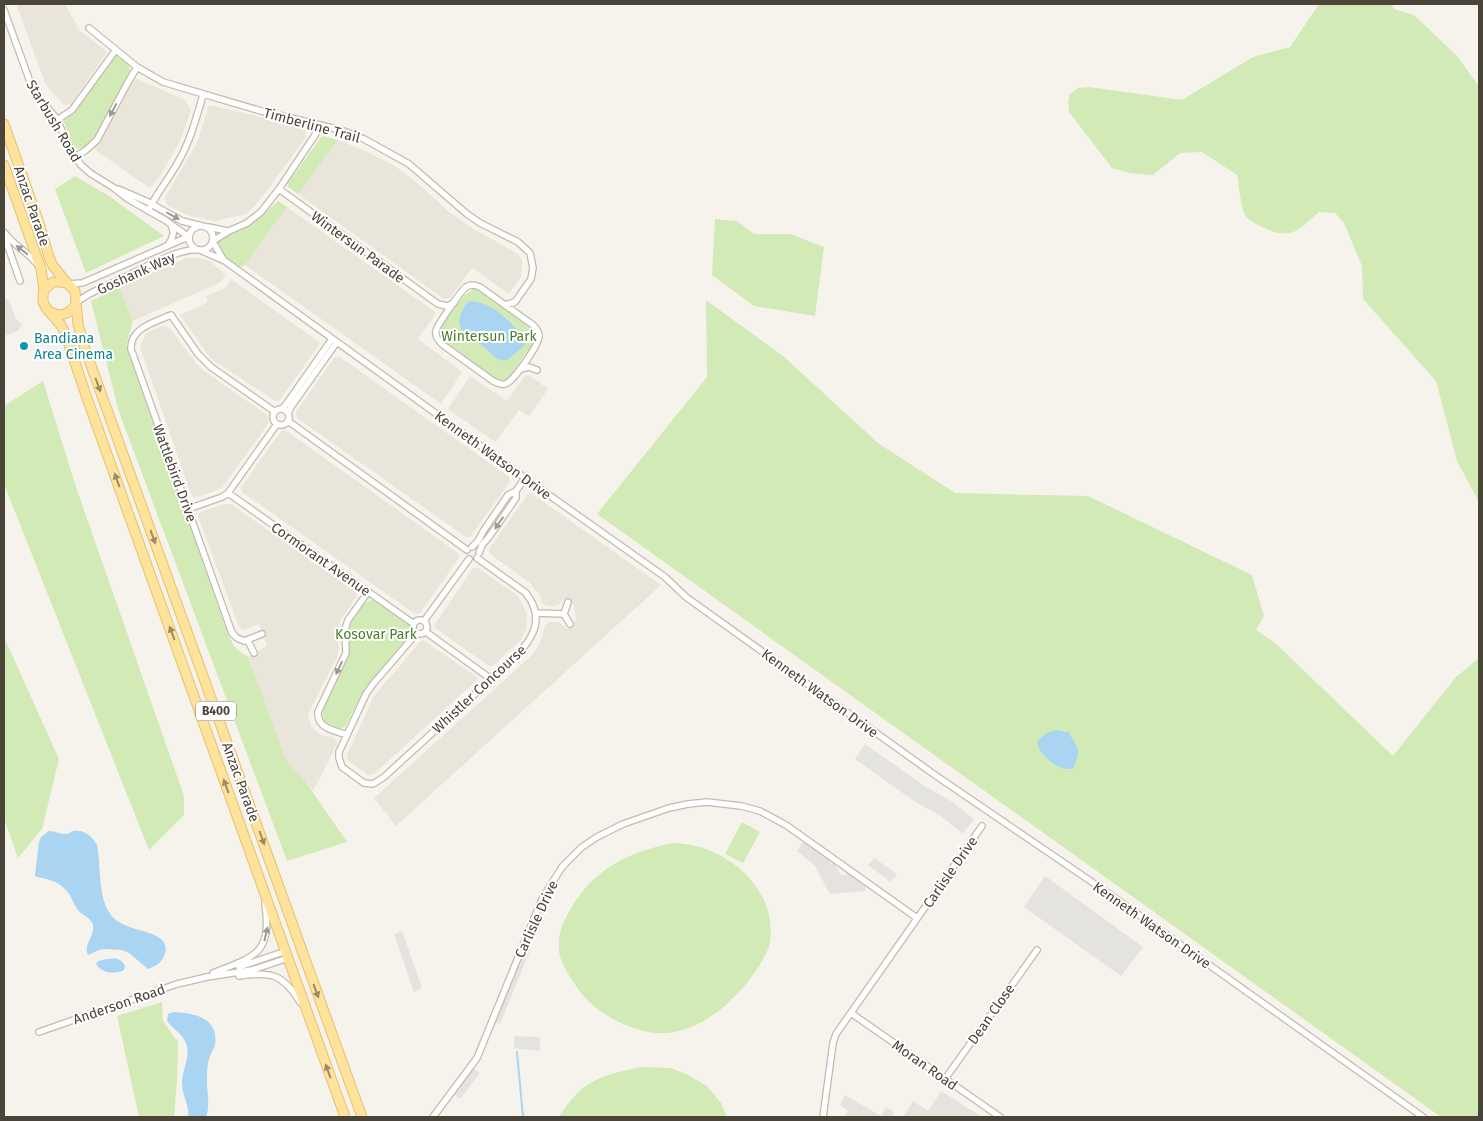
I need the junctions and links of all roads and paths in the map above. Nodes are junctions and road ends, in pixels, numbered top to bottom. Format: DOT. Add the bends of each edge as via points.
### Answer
graph roads {
  1 [pos="4,10"];
  2 [pos="89,28"];
  3 [pos="115,51"];
  4 [pos="137,67"];
  5 [pos="203,95"];
  6 [pos="57,120"];
  7 [pos="4,124"];
  8 [pos="320,125"];
  9 [pos="75,157"];
  10 [pos="4,165"];
  11 [pos="114,188"];
  12 [pos="279,189"];
  13 [pos="151,204"];
  14 [pos="148,210"];
  15 [pos="168,222"];
  16 [pos="203,226"];
  17 [pos="229,230"];
  18 [pos="4,233"];
  19 [pos="189,237"];
  20 [pos="213,242"];
  21 [pos="165,247"];
  22 [pos="199,250"];
  23 [pos="225,261"];
  24 [pos="41,268"];
  25 [pos="20,282"];
  26 [pos="68,284"];
  27 [pos="44,290"];
  28 [pos="517,299"];
  29 [pos="454,303"];
  30 [pos="76,304"];
  31 [pos="438,304"];
  32 [pos="505,305"];
  33 [pos="50,312"];
  34 [pos="518,314"];
  35 [pos="442,319"];
  36 [pos="335,340"];
  37 [pos="531,352"];
  38 [pos="518,371"];
  39 [pos="278,410"];
  40 [pos="288,413"];
  41 [pos="288,421"];
  42 [pos="277,424"];
  43 [pos="525,478"];
  44 [pos="516,491"];
  45 [pos="228,493"];
  46 [pos="188,510"];
  47 [pos="469,548"];
  48 [pos="478,555"];
  49 [pos="469,559"];
  50 [pos="368,592"];
  51 [pos="568,602"];
  52 [pos="536,614"];
  53 [pos="564,614"];
  54 [pos="424,621"];
  55 [pos="414,624"];
  56 [pos="570,624"];
  57 [pos="426,632"];
  58 [pos="262,634"];
  59 [pos="416,634"];
  60 [pos="248,641"];
  61 [pos="254,653"];
  62 [pos="491,679"];
  63 [pos="347,735"];
  64 [pos="982,826"];
  65 [pos="264,892"];
  66 [pos="917,918"];
  67 [pos="301,949"];
  68 [pos="1037,950"];
  69 [pos="287,954"];
  70 [pos="200,979"];
  71 [pos="851,1013"];
  72 [pos="308,1014"];
  73 [pos="39,1032"];
  74 [pos="945,1079"];
  75 [pos="344,1117"];
  76 [pos="362,1117"];
  77 [pos="433,1117"];
  78 [pos="823,1117"];
  79 [pos="1000,1117"];
  80 [pos="1423,1117"];
  1 -- 6 [label="street, Starbush Road" via="33,90"];
  2 -- 3 [label="street, Timberline Trail"];
  3 -- 4 [label="street, Timberline Trail"];
  3 -- 6 [label="street" via="72,110"];
  4 -- 5 [label="street, Timberline Trail" via="163,82"];
  4 -- 9 [label="street, one-way" via="97,140"];
  5 -- 8 [label="street, Timberline Trail"];
  5 -- 13 [label="street" via="185,150"];
  6 -- 9 [label="street, Starbush Road"];
  7 -- 26 [label="main road, Anzac Parade / B400" via="49,258"];
  8 -- 12 [label="street"];
  8 -- 28 [label="street, Timberline Trail" via="364,139 398,157 467,214 522,245 530,253 533,271"];
  9 -- 11 [label="street, Starbush Road" via="87,170"];
  10 -- 24 [label="main road, Anzac Parade / B400"];
  11 -- 13 [label="street, Starbush Road"];
  11 -- 14 [label="street, Starbush Road"];
  12 -- 17 [label="street" via="256,216"];
  12 -- 31 [label="street, Wintersun Parade"];
  13 -- 14 [label="street"];
  13 -- 16 [label="street, Starbush Road, one-way" via="182,221"];
  14 -- 15 [label="street, Starbush Road"];
  15 -- 19 [label="street, Starbush Road"];
  15 -- 21 [label="street, Goshank Way" via="174,233"];
  16 -- 17 [label="street, Starbush Road"];
  16 -- 19 [label="street" via="193,228"];
  16 -- 20 [label="street" via="211,231"];
  17 -- 20 [label="street"];
  24 -- 18 [label="street, Anzac Parade, one-way"];
  18 -- 25 [label="street"];
  19 -- 21 [label="street, Goshank Way"];
  19 -- 22 [label="street"];
  20 -- 22 [label="street" via="208,248"];
  20 -- 23 [label="street, Kenneth Watson Drive"];
  21 -- 26 [label="street, Goshank Way" via="84,282"];
  22 -- 23 [label="street, Kenneth Watson Drive"];
  22 -- 30 [label="street, Goshank Way" via="162,260 92,292"];
  23 -- 36 [label="street, Kenneth Watson Drive"];
  24 -- 27 [label="main road, Anzac Parade / B400"];
  26 -- 27 [label="main road" via="56,282"];
  26 -- 30 [label="main road, B400" via="76,293"];
  27 -- 33 [label="main road, B400" via="43,302"];
  28 -- 32 [label="street, Timberline Trail"];
  28 -- 34 [label="street"];
  29 -- 31 [label="street" via="447,306"];
  29 -- 32 [label="street" via="466,287 474,285"];
  29 -- 35 [label="street"];
  30 -- 33 [label="main road" via="66,314"];
  30 -- 67 [label="main road, Anzac Parade / B400, one-way" via="84,346"];
  31 -- 35 [label="street"];
  32 -- 34 [label="street"];
  65 -- 33 [label="main road, Anzac Parade / B400, one-way" via="69,343 64,330"];
  34 -- 37 [label="street" via="538,332 538,341"];
  35 -- 38 [label="street" via="436,331 439,341 493,381 506,383"];
  36 -- 39 [label="street" via="285,407"];
  36 -- 40 [label="street"];
  36 -- 43 [label="street, Kenneth Watson Drive"];
  37 -- 38 [label="street"];
  37 -- 38 [label="street" via="537,370 526,367"];
  39 -- 40 [label="street"];
  39 -- 42 [label="street" via="273,420"];
  39 -- 46 [label="street, Wattlebird Drive" via="211,368 171,315 137,331 131,349"];
  40 -- 41 [label="street"];
  41 -- 42 [label="street" via="283,425"];
  41 -- 47 [label="street"];
  42 -- 45 [label="street"];
  43 -- 44 [label="street"];
  43 -- 80 [label="street, Kenneth Watson Drive" via="910,758 1111,895"];
  44 -- 47 [label="street" via="509,494 478,541"];
  44 -- 48 [label="street, one-way" via="515,500 482,544"];
  45 -- 46 [label="street"];
  45 -- 50 [label="street, Cormorant Avenue"];
  46 -- 60 [label="street, Wattlebird Drive" via="232,633 240,640"];
  47 -- 48 [label="street" via="476,548"];
  47 -- 49 [label="street" via="466,555"];
  48 -- 49 [label="street"];
  48 -- 52 [label="street" via="526,592"];
  49 -- 54 [label="street"];
  50 -- 55 [label="street, Cormorant Avenue"];
  50 -- 63 [label="street, one-way" via="348,620 346,653 318,713 318,720 323,726"];
  51 -- 53 [label="street"];
  52 -- 53 [label="street"];
  52 -- 62 [label="street, Whistler Concourse" via="534,632 525,648"];
  53 -- 56 [label="street"];
  54 -- 55 [label="street"];
  54 -- 57 [label="street"];
  55 -- 59 [label="street"];
  57 -- 59 [label="street"];
  57 -- 62 [label="street"];
  58 -- 60 [label="street"];
  59 -- 63 [label="street" via="366,694"];
  60 -- 61 [label="street, Wattlebird Drive"];
  62 -- 63 [label="street, Whistler Concourse" via="380,781 364,783 340,764 339,752"];
  64 -- 66 [label="street, Carlisle Drive"];
  65 -- 69 [label="main road, Anzac Parade / B400"];
  70 -- 65 [label="street, Anderson Road, one-way" via="248,959 261,947 267,930"];
  66 -- 71 [label="street, Carlisle Drive"];
  66 -- 77 [label="street, Carlisle Drive" via="786,825 750,808 712,802 688,804 624,824 582,847 554,878 538,907 478,1056"];
  67 -- 69 [label="main road"];
  67 -- 76 [label="main road, Anzac Parade / B400, one-way"];
  68 -- 74 [label="street, Dean Close"];
  69 -- 70 [label="street, Anderson Road"];
  69 -- 72 [label="main road, Anzac Parade / B400"];
  70 -- 72 [label="street, Anderson Road" via="258,973 272,975 289,986"];
  70 -- 73 [label="street, Anderson Road"];
  71 -- 74 [label="street, Moran Road"];
  71 -- 78 [label="street, Carlisle Drive" via="835,1036"];
  75 -- 72 [label="main road, Anzac Parade / B400, one-way"];
  74 -- 79 [label="street, Moran Road"];
}
